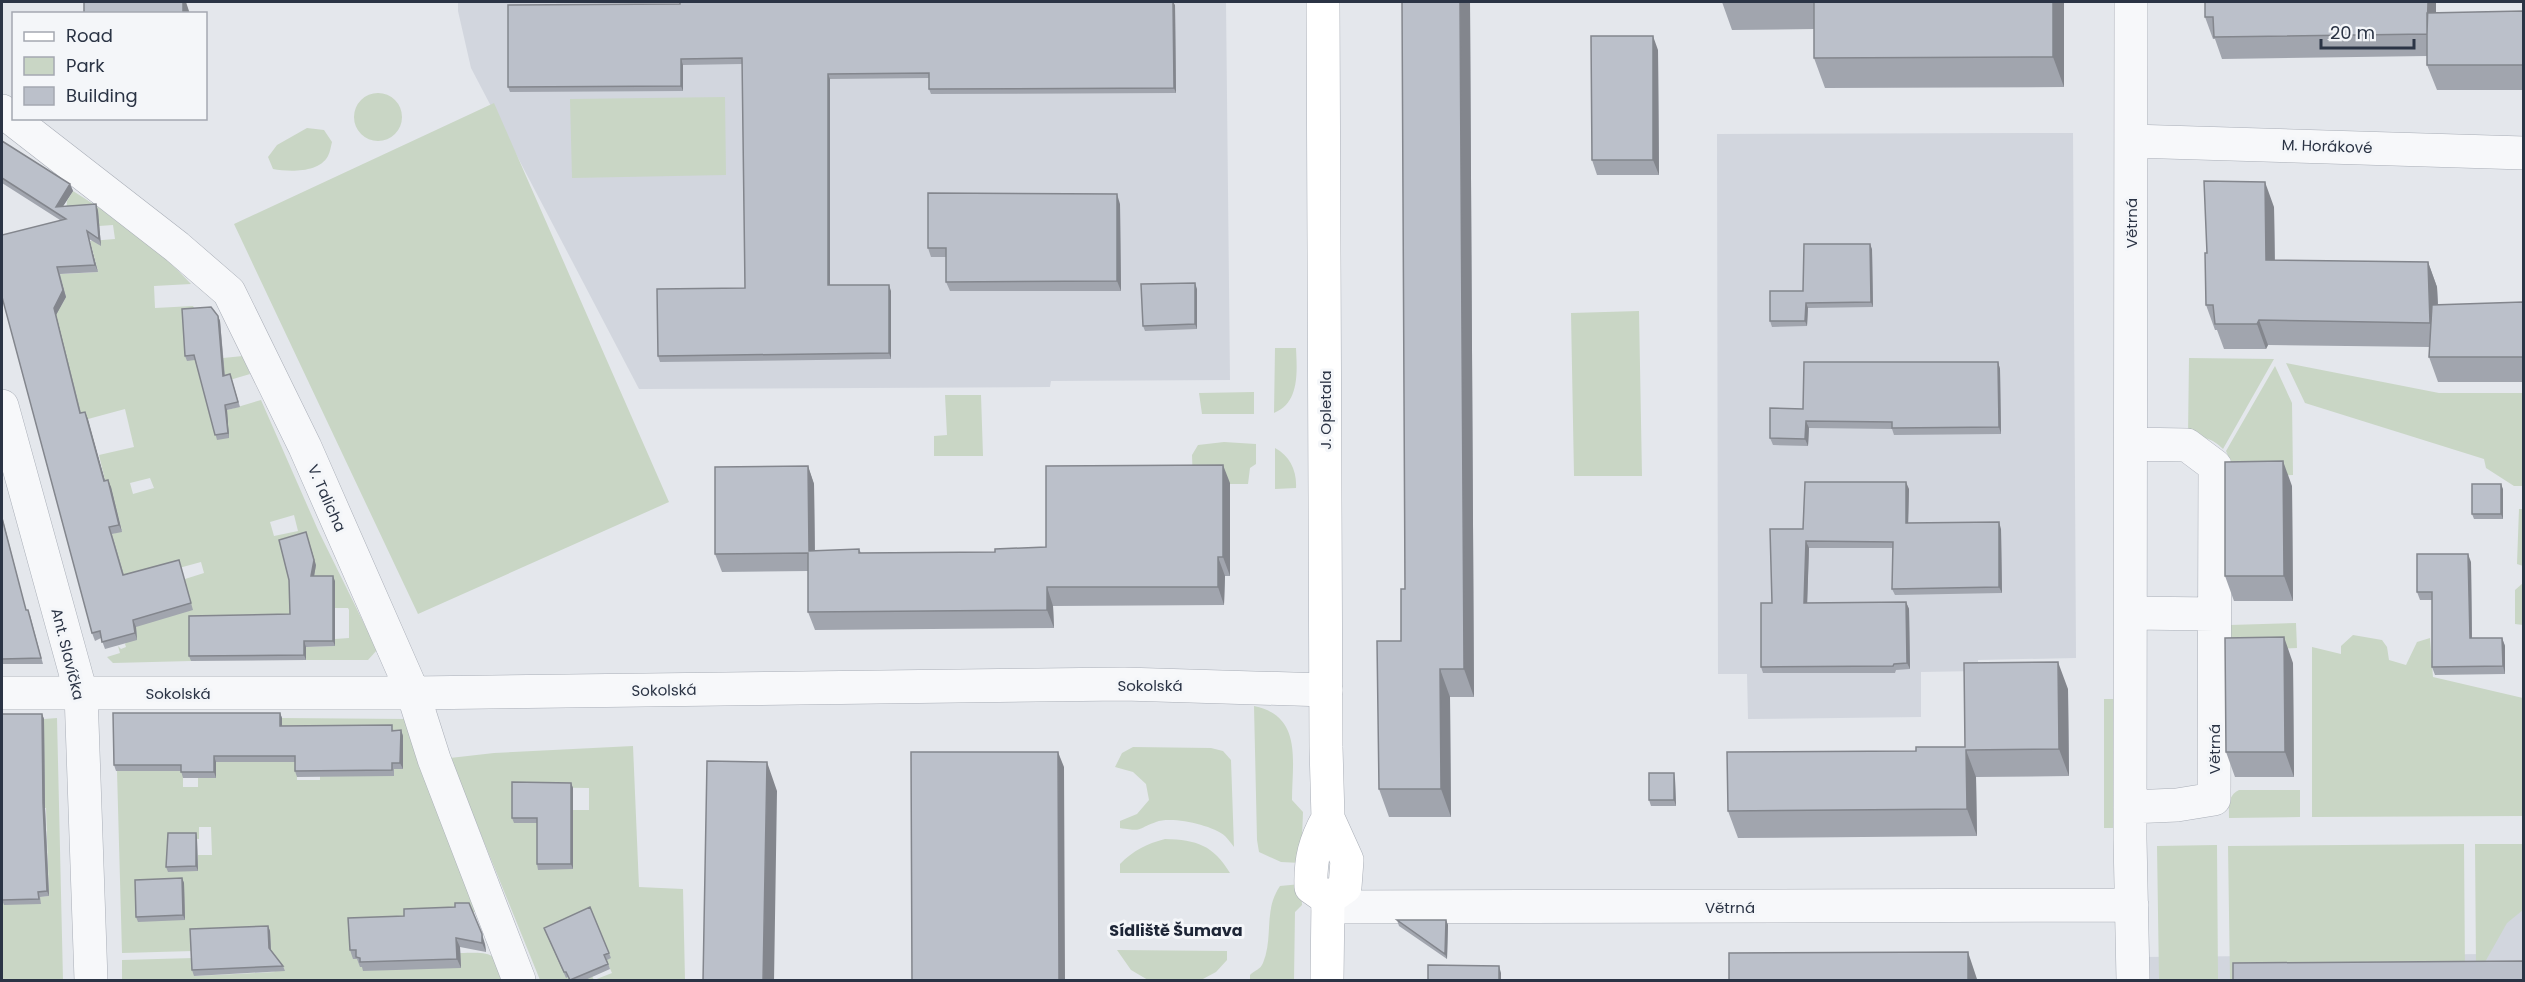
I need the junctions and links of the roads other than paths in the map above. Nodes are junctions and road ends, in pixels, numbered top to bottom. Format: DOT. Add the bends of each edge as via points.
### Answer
graph roads {
  1 [pos="1323,2"];
  2 [pos="2131,2"];
  3 [pos="14,120"];
  4 [pos="2131,141"];
  5 [pos="2523,153"];
  6 [pos="2,406"];
  7 [pos="2131,444"];
  8 [pos="2131,613"];
  9 [pos="2214,614"];
  10 [pos="1326,690"];
  11 [pos="2,693"];
  12 [pos="81,693"];
  13 [pos="413,693"];
  14 [pos="2130,807"];
  15 [pos="1328,903"];
  16 [pos="2132,905"];
  17 [pos="91,981"];
  18 [pos="519,981"];
  19 [pos="1327,981"];
  20 [pos="2133,981"];
  1 -- 10 [label="street, J. Opletala"];
  2 -- 4 [label="street, Větrná"];
  3 -- 13 [label="street, V. Talicha" via="229,292 305,447"];
  4 -- 5 [label="street, M. Horákové"];
  4 -- 7 [label="street, Větrná"];
  6 -- 12 [label="street, Ant. Slavíčka"];
  7 -- 8 [label="street, Větrná"];
  7 -- 9 [label="street, Větrná" via="2187,445 2215,466"];
  8 -- 9 [label="street"];
  8 -- 14 [label="street, Větrná"];
  9 -- 14 [label="street, Větrná" via="2214,799"];
  10 -- 13 [label="street, Sokolská" via="1124,684"];
  10 -- 15 [label="street, J. Opletala" via="1328,818 1311,860 1311,886"];
  11 -- 12 [label="street, Sokolská"];
  12 -- 13 [label="street, Sokolská"];
  12 -- 17 [label="street, Ant. Slavíčka"];
  13 -- 18 [label="street, V. Talicha" via="434,759"];
  14 -- 16 [label="street, Větrná"];
  15 -- 16 [label="street, Větrná"];
  15 -- 19 [label="street"];
  16 -- 20 [label="street, Větrná"];
}
